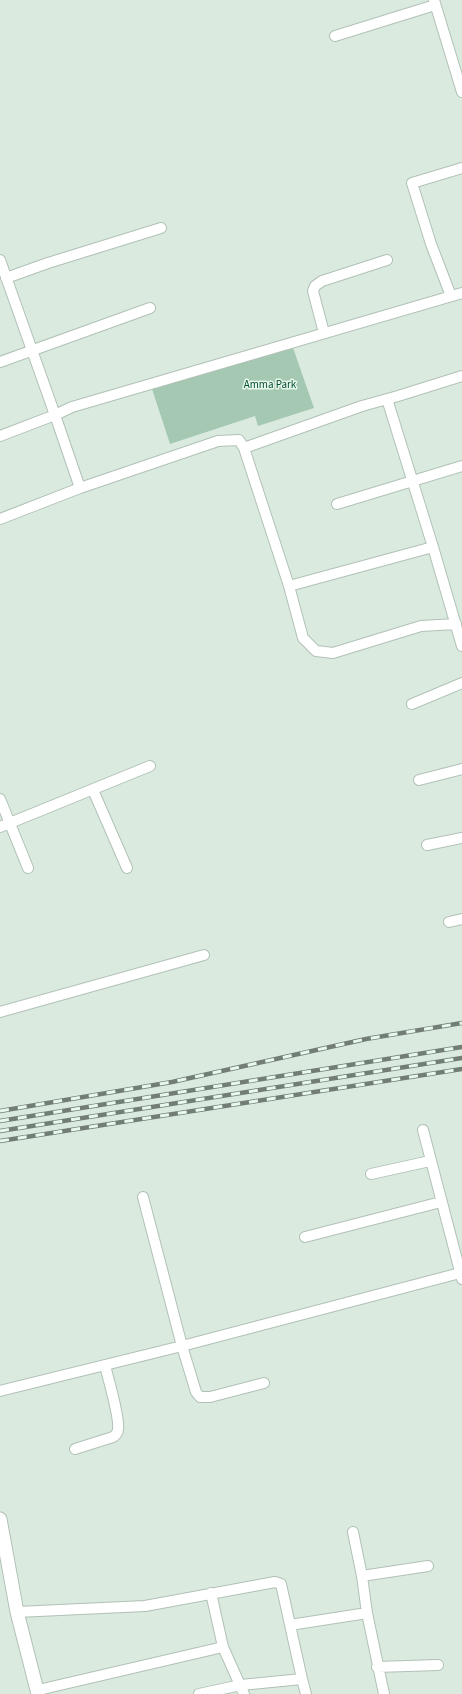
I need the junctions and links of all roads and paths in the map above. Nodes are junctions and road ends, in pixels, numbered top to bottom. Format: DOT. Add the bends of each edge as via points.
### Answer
graph roads {
  1 [pos="434,3"];
  2 [pos="335,36"];
  3 [pos="460,77"];
  4 [pos="462,92"];
  5 [pos="462,168"];
  6 [pos="161,228"];
  7 [pos="0,260"];
  8 [pos="387,260"];
  9 [pos="5,285"];
  10 [pos="462,293"];
  11 [pos="451,296"];
  12 [pos="150,308"];
  13 [pos="324,333"];
  14 [pos="32,350"];
  15 [pos="0,362"];
  16 [pos="462,376"];
  17 [pos="387,399"];
  18 [pos="55,416"];
  19 [pos="0,436"];
  20 [pos="244,448"];
  21 [pos="462,466"];
  22 [pos="412,481"];
  23 [pos="80,488"];
  24 [pos="337,504"];
  25 [pos="0,519"];
  26 [pos="433,547"];
  27 [pos="289,586"];
  28 [pos="456,624"];
  29 [pos="462,646"];
  30 [pos="462,683"];
  31 [pos="412,704"];
  32 [pos="150,766"];
  33 [pos="462,769"];
  34 [pos="419,780"];
  35 [pos="93,790"];
  36 [pos="0,799"];
  37 [pos="10,823"];
  38 [pos="0,827"];
  39 [pos="462,838"];
  40 [pos="427,844"];
  41 [pos="28,868"];
  42 [pos="128,868"];
  43 [pos="462,919"];
  44 [pos="449,922"];
  45 [pos="204,955"];
  46 [pos="0,1012"];
  47 [pos="423,1130"];
  48 [pos="430,1161"];
  49 [pos="371,1174"];
  50 [pos="143,1197"];
  51 [pos="441,1202"];
  52 [pos="305,1237"];
  53 [pos="461,1276"];
  54 [pos="182,1346"];
  55 [pos="105,1365"];
  56 [pos="264,1383"];
  57 [pos="0,1391"];
  58 [pos="74,1449"];
  59 [pos="0,1519"];
  60 [pos="354,1532"];
  61 [pos="428,1566"];
  62 [pos="362,1576"];
  63 [pos="211,1593"];
  64 [pos="17,1612"];
  65 [pos="367,1613"];
  66 [pos="290,1624"];
  67 [pos="223,1647"];
  68 [pos="438,1665"];
  69 [pos="377,1667"];
  70 [pos="302,1678"];
  71 [pos="242,1690"];
  72 [pos="38,1692"];
  73 [pos="199,1694"];
  74 [pos="306,1694"];
  75 [pos="384,1694"];
  1 -- 2 [label="street"];
  1 -- 3 [label="street"];
  3 -- 4 [label="street"];
  5 -- 11 [label="street" via="412,183"];
  6 -- 9 [label="street" via="48,263"];
  7 -- 9 [label="street"];
  8 -- 13 [label="street" via="322,281 314,286 313,291"];
  9 -- 14 [label="street"];
  10 -- 11 [label="street"];
  11 -- 13 [label="street"];
  12 -- 14 [label="street"];
  13 -- 18 [label="street" via="72,407"];
  14 -- 15 [label="street"];
  14 -- 18 [label="street"];
  16 -- 17 [label="street"];
  17 -- 20 [label="street"];
  17 -- 22 [label="street"];
  18 -- 19 [label="street"];
  18 -- 23 [label="street"];
  20 -- 23 [label="street" via="238,440 218,441"];
  20 -- 27 [label="street"];
  21 -- 22 [label="street"];
  22 -- 24 [label="street"];
  22 -- 26 [label="street"];
  23 -- 25 [label="street"];
  26 -- 27 [label="street"];
  26 -- 28 [label="street"];
  27 -- 28 [label="street" via="303,638 316,651 333,653 421,626"];
  28 -- 29 [label="street"];
  30 -- 31 [label="street"];
  32 -- 35 [label="street"];
  33 -- 34 [label="street"];
  35 -- 37 [label="street"];
  35 -- 42 [label="street"];
  36 -- 37 [label="street"];
  37 -- 38 [label="street"];
  37 -- 41 [label="street"];
  39 -- 40 [label="street"];
  43 -- 44 [label="street"];
  45 -- 46 [label="street"];
  47 -- 48 [label="street"];
  48 -- 49 [label="street"];
  48 -- 51 [label="street"];
  50 -- 54 [label="street"];
  51 -- 52 [label="street"];
  51 -- 53 [label="street"];
  53 -- 54 [label="street"];
  54 -- 55 [label="street"];
  54 -- 56 [label="street" via="196,1392 200,1397 210,1397"];
  55 -- 57 [label="street"];
  55 -- 58 [label="street" via="117,1417 117,1434"];
  59 -- 64 [label="street"];
  60 -- 62 [label="street"];
  61 -- 62 [label="street"];
  62 -- 65 [label="street"];
  63 -- 64 [label="street" via="144,1606"];
  63 -- 66 [label="street" via="274,1582 281,1584"];
  63 -- 67 [label="street"];
  64 -- 72 [label="street"];
  65 -- 66 [label="street"];
  65 -- 69 [label="street"];
  66 -- 70 [label="street"];
  67 -- 71 [label="street"];
  67 -- 72 [label="street"];
  68 -- 69 [label="street"];
  69 -- 75 [label="street"];
  70 -- 71 [label="street"];
  70 -- 74 [label="street"];
  71 -- 73 [label="street"];
}
